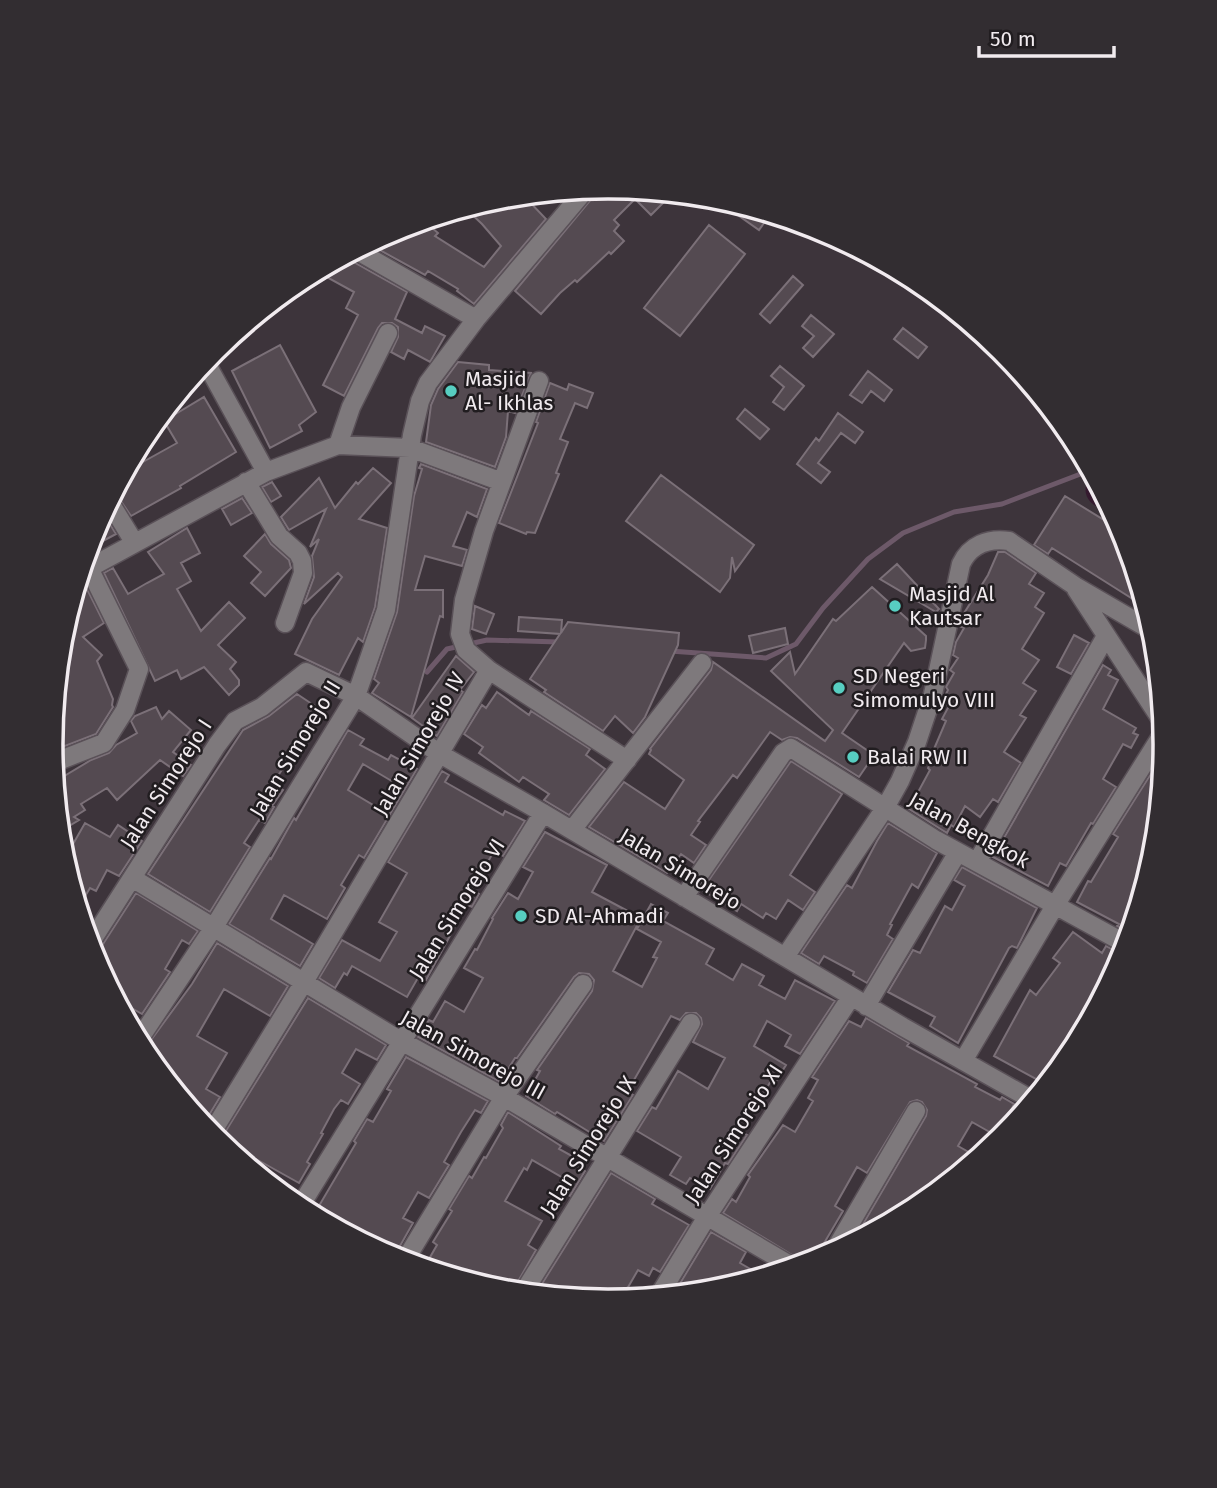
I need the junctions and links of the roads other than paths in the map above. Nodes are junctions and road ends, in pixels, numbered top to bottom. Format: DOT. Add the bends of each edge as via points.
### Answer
graph roads {
  1 [pos="577,200"];
  2 [pos="366,256"];
  3 [pos="477,318"];
  4 [pos="388,333"];
  5 [pos="210,371"];
  6 [pos="539,381"];
  7 [pos="338,444"];
  8 [pos="410,448"];
  9 [pos="266,472"];
  10 [pos="246,482"];
  11 [pos="502,482"];
  12 [pos="115,511"];
  13 [pos="134,542"];
  14 [pos="93,566"];
  15 [pos="89,579"];
  16 [pos="1075,586"];
  17 [pos="285,623"];
  18 [pos="1140,624"];
  19 [pos="1106,636"];
  20 [pos="702,663"];
  21 [pos="489,670"];
  22 [pos="306,672"];
  23 [pos="356,696"];
  24 [pos="1153,707"];
  25 [pos="1154,748"];
  26 [pos="440,754"];
  27 [pos="63,759"];
  28 [pos="627,760"];
  29 [pos="885,808"];
  30 [pos="543,813"];
  31 [pos="572,830"];
  32 [pos="958,852"];
  33 [pos="977,862"];
  34 [pos="132,878"];
  35 [pos="684,897"];
  36 [pos="1056,904"];
  37 [pos="214,927"];
  38 [pos="97,932"];
  39 [pos="1117,939"];
  40 [pos="785,957"];
  41 [pos="304,982"];
  42 [pos="583,984"];
  43 [pos="859,1001"];
  44 [pos="691,1023"];
  45 [pos="145,1031"];
  46 [pos="401,1041"];
  47 [pos="963,1061"];
  48 [pos="1025,1096"];
  49 [pos="504,1097"];
  50 [pos="916,1111"];
  51 [pos="217,1124"];
  52 [pos="607,1159"];
  53 [pos="305,1198"];
  54 [pos="708,1215"];
  55 [pos="844,1236"];
  56 [pos="410,1252"];
  57 [pos="784,1261"];
  58 [pos="529,1284"];
  59 [pos="665,1286"];
  1 -- 3 [label="street, Jalan Simorejo II"];
  2 -- 3 [label="street"];
  3 -- 8 [label="street, Jalan Simorejo II" via="428,383"];
  4 -- 7 [label="street"];
  5 -- 9 [label="street"];
  6 -- 11 [label="street"];
  7 -- 8 [label="street"];
  7 -- 9 [label="street"];
  8 -- 11 [label="street"];
  8 -- 23 [label="street, Jalan Simorejo II" via="391,590"];
  9 -- 10 [label="street"];
  10 -- 13 [label="street"];
  10 -- 17 [label="street" via="279,536 302,561 303,573"];
  11 -- 21 [label="street" via="467,588 463,642"];
  12 -- 13 [label="street"];
  13 -- 14 [label="street"];
  15 -- 27 [label="street" via="139,669 125,710 104,743"];
  16 -- 18 [label="street"];
  16 -- 19 [label="street"];
  16 -- 29 [label="street" via="1009,541 982,543 967,552 933,694"];
  19 -- 24 [label="street"];
  19 -- 33 [label="street"];
  20 -- 28 [label="street"];
  21 -- 26 [label="street, Jalan Simorejo IV"];
  21 -- 28 [label="street, Jalan Simorejo IV"];
  22 -- 23 [label="street, Jalan Simorejo"];
  22 -- 34 [label="street, Jalan Simorejo I" via="262,707 235,721"];
  23 -- 26 [label="street, Jalan Simorejo"];
  23 -- 37 [label="street, Jalan Simorejo II"];
  25 -- 36 [label="street"];
  26 -- 30 [label="street, Jalan Simorejo"];
  26 -- 41 [label="street, Jalan Simorejo IV"];
  28 -- 31 [label="street"];
  29 -- 32 [label="street, Jalan Bengkok"];
  29 -- 35 [label="street, Jalan Bengkok" via="792,748 783,753"];
  29 -- 40 [label="street"];
  30 -- 31 [label="street, Jalan Simorejo"];
  30 -- 46 [label="street, Jalan Simorejo VI"];
  31 -- 35 [label="street, Jalan Simorejo"];
  32 -- 33 [label="street, Jalan Bengkok"];
  32 -- 43 [label="street, Jalan Simorejo XI"];
  33 -- 36 [label="street, Jalan Bengkok"];
  34 -- 37 [label="street, Jalan Simorejo III"];
  34 -- 38 [label="street, Jalan Simorejo I"];
  35 -- 40 [label="street, Jalan Simorejo"];
  36 -- 39 [label="street, Jalan Bengkok"];
  36 -- 47 [label="street"];
  37 -- 41 [label="street, Jalan Simorejo III"];
  37 -- 45 [label="street, Jalan Simorejo II"];
  40 -- 43 [label="street, Jalan Simorejo"];
  41 -- 46 [label="street, Jalan Simorejo III"];
  41 -- 51 [label="street, Jalan Simorejo IV"];
  42 -- 49 [label="street"];
  43 -- 47 [label="street, Jalan Simorejo"];
  43 -- 54 [label="street, Jalan Simorejo XI"];
  44 -- 52 [label="street, Jalan Simorejo IX"];
  46 -- 49 [label="street, Jalan Simorejo III"];
  46 -- 53 [label="street, Jalan Simorejo VI"];
  47 -- 48 [label="street, Jalan Simorejo"];
  49 -- 52 [label="street, Jalan Simorejo III"];
  49 -- 56 [label="street"];
  50 -- 55 [label="street"];
  52 -- 54 [label="street, Jalan Simorejo III"];
  52 -- 58 [label="street, Jalan Simorejo IX"];
  54 -- 57 [label="street, Jalan Simorejo III"];
  54 -- 59 [label="street, Jalan Simorejo XI"];
}
